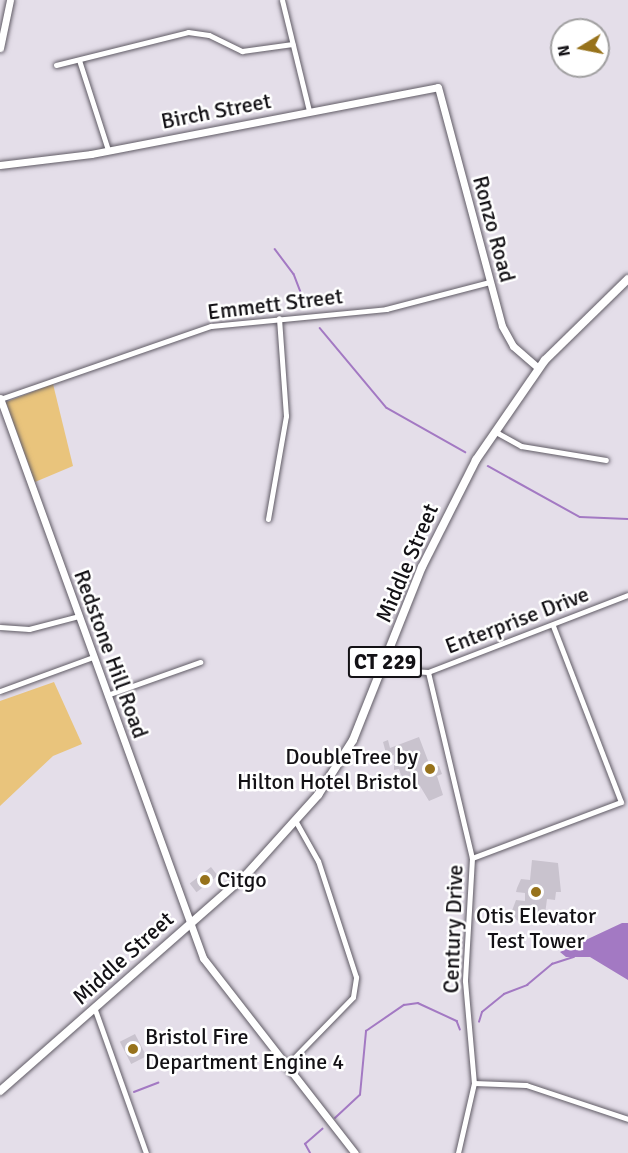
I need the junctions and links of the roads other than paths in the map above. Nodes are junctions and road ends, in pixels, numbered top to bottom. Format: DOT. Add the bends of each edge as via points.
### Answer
graph roads {
  1 [pos="282,0"];
  2 [pos="9,3"];
  3 [pos="0,8"];
  4 [pos="293,44"];
  5 [pos="0,48"];
  6 [pos="80,60"];
  7 [pos="56,64"];
  8 [pos="438,87"];
  9 [pos="309,111"];
  10 [pos="108,150"];
  11 [pos="0,165"];
  12 [pos="628,279"];
  13 [pos="490,282"];
  14 [pos="279,318"];
  15 [pos="538,368"];
  16 [pos="0,398"];
  17 [pos="494,430"];
  18 [pos="606,460"];
  19 [pos="268,519"];
  20 [pos="628,595"];
  21 [pos="79,616"];
  22 [pos="553,626"];
  23 [pos="0,627"];
  24 [pos="93,657"];
  25 [pos="200,662"];
  26 [pos="382,669"];
  27 [pos="428,672"];
  28 [pos="0,691"];
  29 [pos="107,695"];
  30 [pos="296,822"];
  31 [pos="472,858"];
  32 [pos="190,921"];
  33 [pos="94,1007"];
  34 [pos="286,1066"];
  35 [pos="474,1083"];
  36 [pos="0,1091"];
  37 [pos="628,1119"];
  38 [pos="146,1153"];
  39 [pos="355,1153"];
  40 [pos="458,1153"];
  1 -- 4 [label="street"];
  2 -- 3 [label="street"];
  2 -- 5 [label="main road"];
  4 -- 6 [label="street" via="242,51 209,34 188,32"];
  4 -- 9 [label="street"];
  6 -- 7 [label="street"];
  6 -- 10 [label="street"];
  8 -- 9 [label="main road, Birch Street"];
  8 -- 13 [label="main road, Ronzo Road"];
  9 -- 10 [label="main road, Birch Street"];
  10 -- 11 [label="main road, Birch Street"];
  12 -- 15 [label="main road, Middle Street / CT 229"];
  13 -- 14 [label="street, Emmett Street" via="386,309"];
  13 -- 15 [label="main road, Ronzo Road" via="509,341"];
  14 -- 16 [label="street, Emmett Street" via="201,328"];
  14 -- 19 [label="street" via="286,416"];
  15 -- 17 [label="main road, Middle Street / CT 229"];
  16 -- 21 [label="main road, Redstone Hill Road"];
  17 -- 18 [label="street" via="521,446"];
  17 -- 26 [label="main road, Middle Street / CT 229" via="446,514"];
  20 -- 22 [label="street, Enterprise Drive"];
  21 -- 23 [label="street" via="29,629"];
  21 -- 24 [label="main road, Redstone Hill Road"];
  22 -- 27 [label="street, Enterprise Drive"];
  22 -- 31 [label="street" via="621,802"];
  24 -- 28 [label="street"];
  24 -- 29 [label="main road, Redstone Hill Road"];
  25 -- 29 [label="street"];
  26 -- 27 [label="street, Enterprise Drive"];
  26 -- 30 [label="main road, Middle Street / CT 229" via="345,756"];
  27 -- 31 [label="street, Century Drive"];
  29 -- 32 [label="main road, Redstone Hill Road"];
  30 -- 32 [label="main road, Middle Street / CT 229" via="258,864"];
  30 -- 34 [label="street" via="318,861 356,977 353,997"];
  31 -- 35 [label="street, Century Drive" via="465,981"];
  32 -- 33 [label="main road, Middle Street / CT 229"];
  32 -- 34 [label="main road, Redstone Hill Road" via="208,967"];
  33 -- 36 [label="main road, Middle Street / CT 229"];
  33 -- 38 [label="street"];
  34 -- 39 [label="main road, Redstone Hill Road"];
  35 -- 37 [label="street" via="526,1085"];
  35 -- 40 [label="street, Century Drive"];
}
